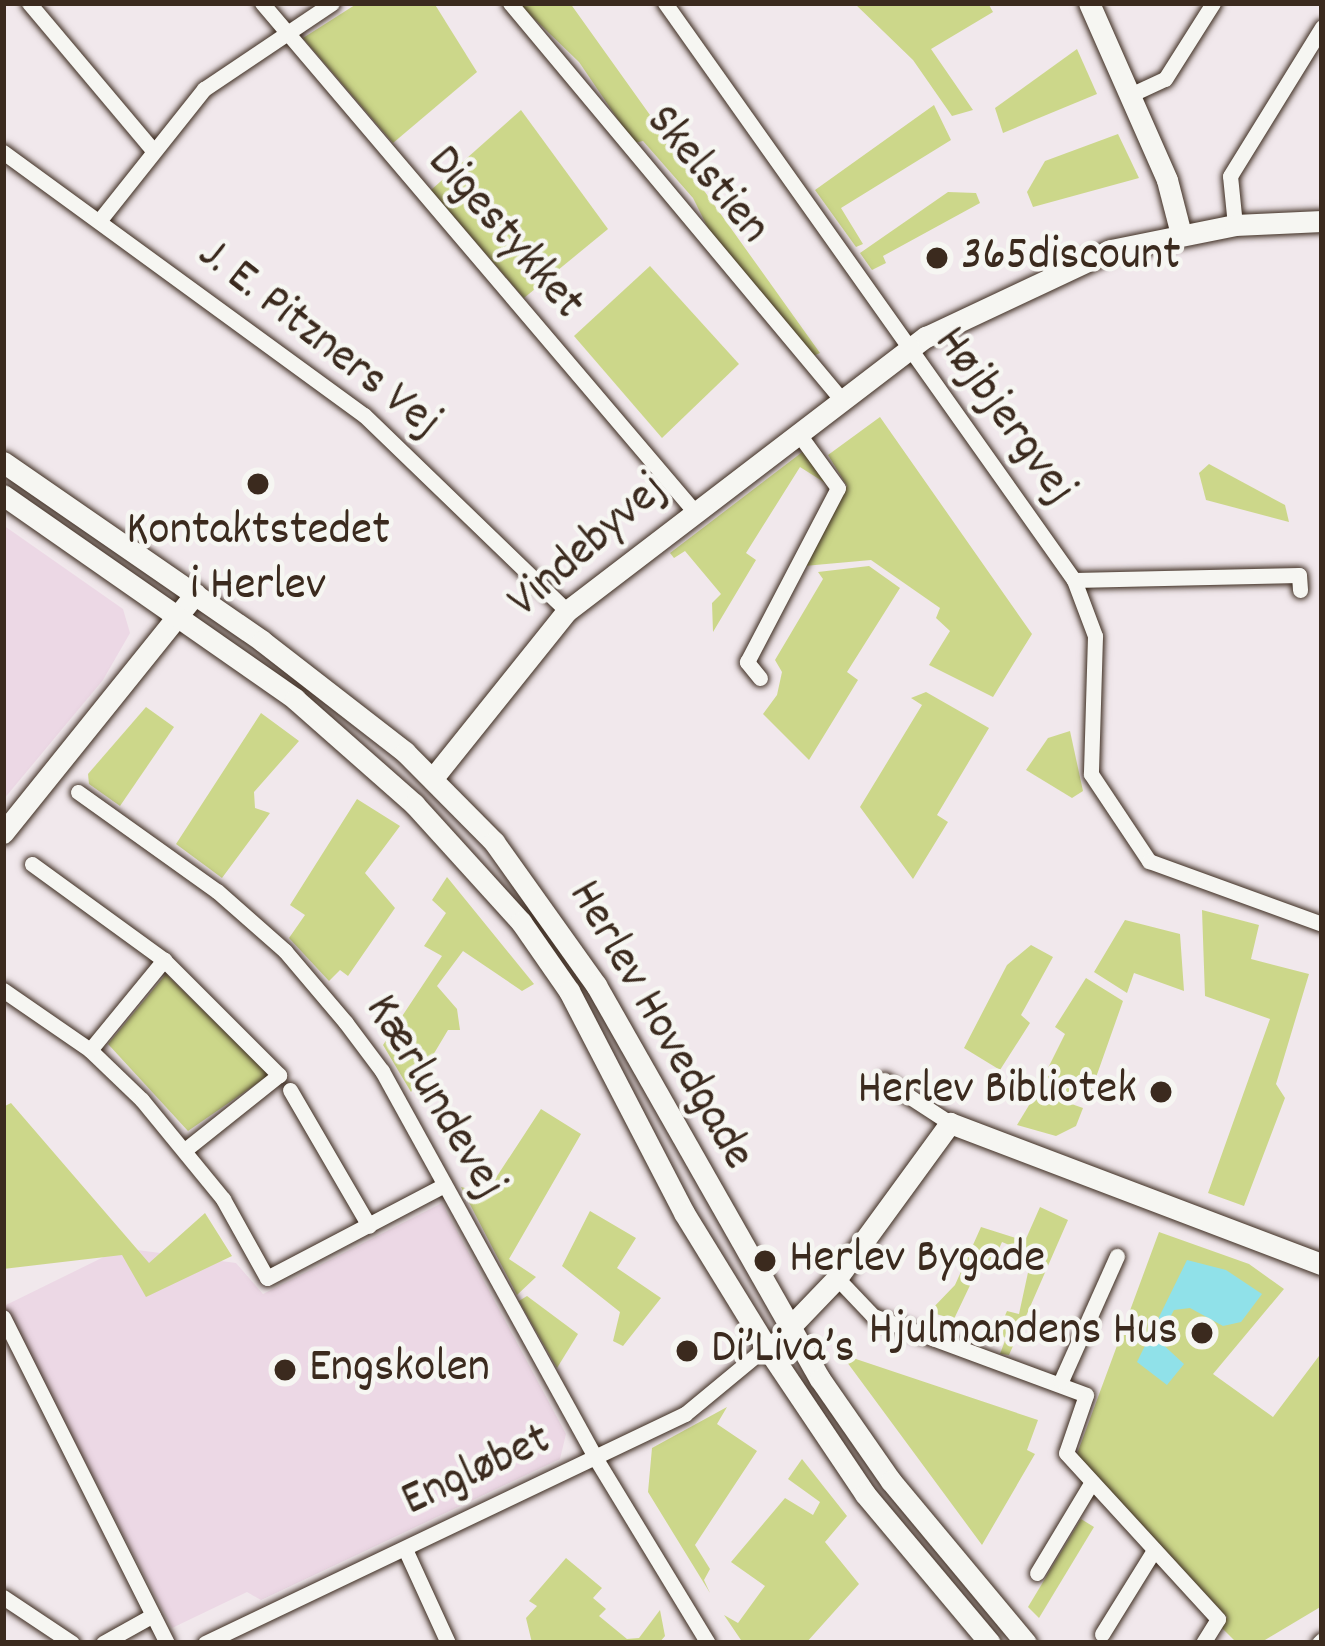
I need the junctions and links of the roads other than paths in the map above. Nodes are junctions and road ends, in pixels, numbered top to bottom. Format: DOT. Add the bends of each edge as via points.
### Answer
graph roads {
  1 [pos="29,3"];
  2 [pos="262,3"];
  3 [pos="332,3"];
  4 [pos="510,3"];
  5 [pos="665,3"];
  6 [pos="1089,3"];
  7 [pos="1213,3"];
  8 [pos="1322,27"];
  9 [pos="284,32"];
  10 [pos="1130,95"];
  11 [pos="151,148"];
  12 [pos="3,152"];
  13 [pos="99,221"];
  14 [pos="1322,221"];
  15 [pos="1234,226"];
  16 [pos="1181,234"];
  17 [pos="906,350"];
  18 [pos="842,399"];
  19 [pos="798,433"];
  20 [pos="3,462"];
  21 [pos="3,494"];
  22 [pos="694,511"];
  23 [pos="1074,580"];
  24 [pos="1300,590"];
  25 [pos="195,594"];
  26 [pos="567,611"];
  27 [pos="178,619"];
  28 [pos="760,679"];
  29 [pos="433,778"];
  30 [pos="77,792"];
  31 [pos="414,804"];
  32 [pos="3,833"];
  33 [pos="32,865"];
  34 [pos="1322,924"];
  35 [pos="164,960"];
  36 [pos="3,990"];
  37 [pos="90,1050"];
  38 [pos="884,1080"];
  39 [pos="290,1090"];
  40 [pos="950,1124"];
  41 [pos="186,1149"];
  42 [pos="444,1185"];
  43 [pos="368,1226"];
  44 [pos="1117,1256"];
  45 [pos="1322,1264"];
  46 [pos="837,1278"];
  47 [pos="3,1317"];
  48 [pos="789,1328"];
  49 [pos="767,1348"];
  50 [pos="1061,1382"];
  51 [pos="596,1459"];
  52 [pos="1092,1482"];
  53 [pos="405,1549"];
  54 [pos="1154,1550"];
  55 [pos="1037,1573"];
  56 [pos="3,1597"];
  57 [pos="153,1615"];
  58 [pos="1102,1634"];
  59 [pos="72,1643"];
  60 [pos="103,1643"];
  61 [pos="167,1643"];
  62 [pos="205,1643"];
  63 [pos="448,1643"];
  64 [pos="708,1643"];
  65 [pos="990,1643"];
  66 [pos="1026,1643"];
  67 [pos="1203,1643"];
  1 -- 11 [label="street"];
  2 -- 9 [label="street, Digestykket"];
  3 -- 9 [label="street"];
  4 -- 18 [label="street, Skelstien"];
  5 -- 17 [label="street, Højbjergvej"];
  6 -- 10 [label="main road"];
  7 -- 10 [label="street" via="1165,79"];
  8 -- 15 [label="street" via="1230,176"];
  9 -- 11 [label="street" via="204,89"];
  9 -- 22 [label="street, Digestykket"];
  10 -- 16 [label="main road"];
  11 -- 13 [label="street"];
  12 -- 13 [label="street, J. E. Pitzners Vej"];
  13 -- 26 [label="street, J. E. Pitzners Vej" via="364,415"];
  14 -- 15 [label="main road, Vindebyvej"];
  15 -- 16 [label="main road, Vindebyvej"];
  16 -- 17 [label="main road, Vindebyvej" via="1030,282"];
  17 -- 18 [label="main road, Vindebyvej"];
  17 -- 23 [label="street, Højbjergvej"];
  18 -- 19 [label="main road, Vindebyvej"];
  19 -- 22 [label="main road, Vindebyvej"];
  19 -- 28 [label="street" via="838,488 747,662"];
  20 -- 25 [label="main road, Herlev Hovedgade"];
  21 -- 27 [label="main road, Herlev Hovedgade"];
  22 -- 26 [label="main road, Vindebyvej"];
  23 -- 24 [label="street" via="1299,575"];
  23 -- 34 [label="street, Højbjergvej" via="1095,636 1091,774 1148,861"];
  25 -- 27 [label="main road"];
  25 -- 29 [label="main road, Herlev Hovedgade"];
  26 -- 29 [label="main road, Vindebyvej"];
  27 -- 31 [label="main road, Herlev Hovedgade" via="295,699"];
  27 -- 32 [label="main road"];
  29 -- 31 [label="street, Vindebyvej"];
  29 -- 48 [label="main road, Herlev Hovedgade" via="559,927"];
  30 -- 42 [label="street, Kærlundevej" via="218,892 299,966 382,1071"];
  31 -- 49 [label="main road, Herlev Hovedgade" via="521,922 569,992 683,1213"];
  33 -- 35 [label="street"];
  35 -- 37 [label="street"];
  35 -- 41 [label="street" via="279,1075"];
  36 -- 37 [label="street"];
  37 -- 41 [label="street"];
  38 -- 40 [label="street"];
  39 -- 43 [label="street"];
  40 -- 45 [label="main road"];
  40 -- 46 [label="main road"];
  41 -- 43 [label="street" via="267,1278"];
  42 -- 43 [label="street"];
  42 -- 51 [label="street, Kærlundevej"];
  44 -- 50 [label="street"];
  46 -- 48 [label="main road"];
  46 -- 50 [label="street" via="873,1316"];
  47 -- 57 [label="street"];
  48 -- 49 [label="street"];
  48 -- 66 [label="main road, Herlev Hovedgade" via="891,1481"];
  49 -- 51 [label="street, Engløbet" via="685,1414"];
  49 -- 65 [label="main road, Herlev Hovedgade" via="865,1494"];
  50 -- 52 [label="street" via="1086,1395 1066,1453"];
  51 -- 53 [label="street, Engløbet"];
  51 -- 64 [label="street, Kærlundevej"];
  52 -- 54 [label="street"];
  52 -- 55 [label="street"];
  53 -- 62 [label="street, Engløbet"];
  53 -- 63 [label="street"];
  54 -- 58 [label="street"];
  54 -- 67 [label="street" via="1218,1619"];
  56 -- 59 [label="street"];
  57 -- 60 [label="street"];
  57 -- 61 [label="street"];
}
